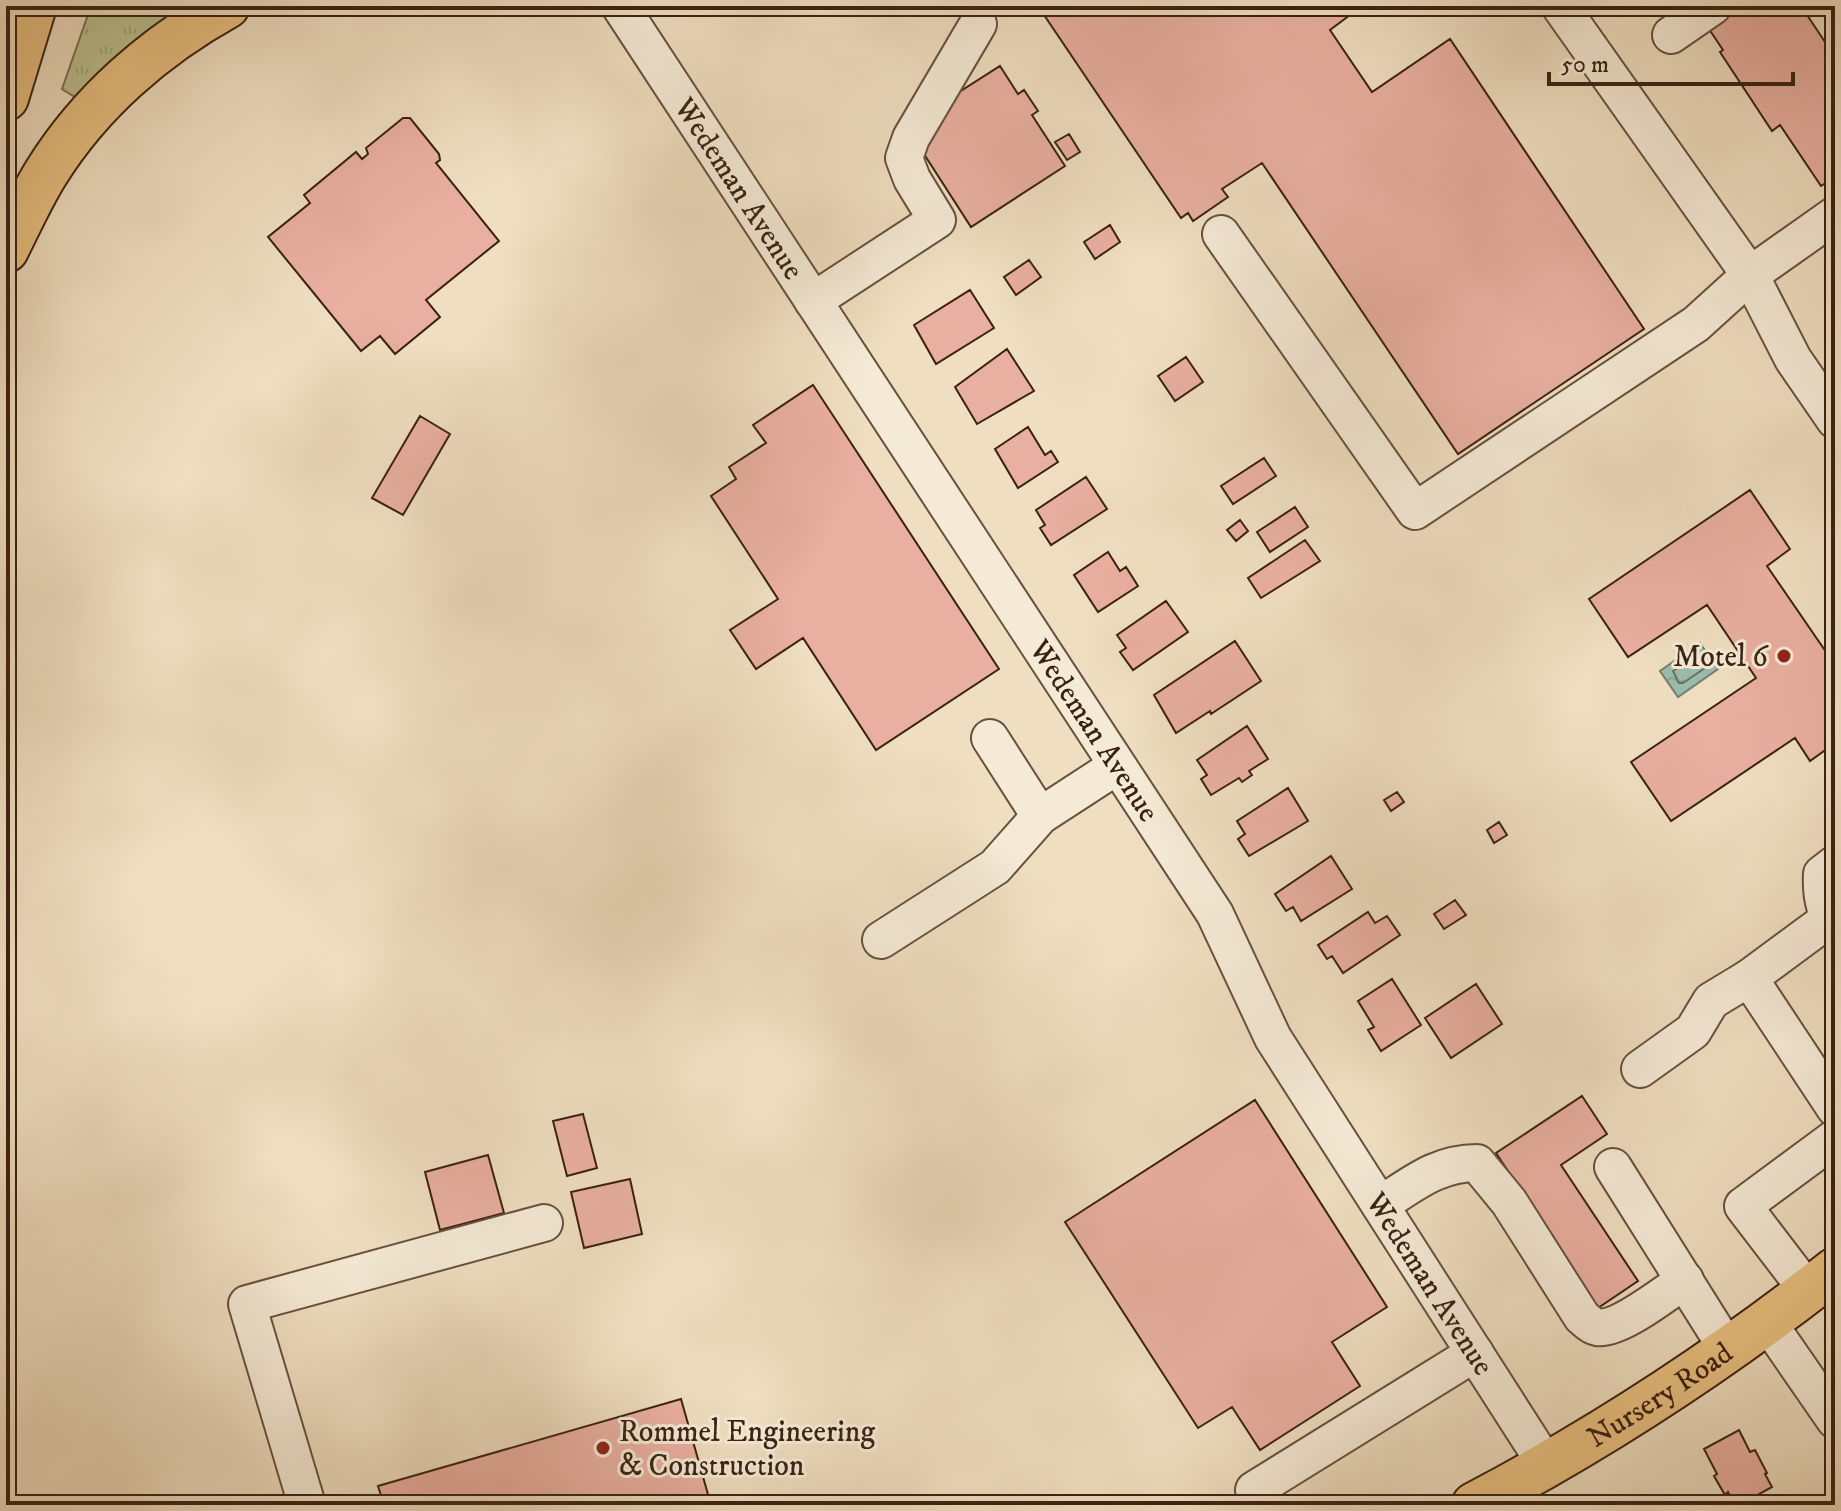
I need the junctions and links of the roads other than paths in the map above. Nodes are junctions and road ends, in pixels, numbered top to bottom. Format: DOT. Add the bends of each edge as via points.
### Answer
graph roads {
  1 [pos="34,6"];
  2 [pos="227,6"];
  3 [pos="620,6"];
  4 [pos="1560,6"];
  5 [pos="1713,6"];
  6 [pos="978,24"];
  7 [pos="1671,35"];
  8 [pos="6,98"];
  9 [pos="1835,215"];
  10 [pos="1221,234"];
  11 [pos="6,250"];
  12 [pos="1750,275"];
  13 [pos="813,301"];
  14 [pos="1835,420"];
  15 [pos="990,738"];
  16 [pos="1117,766"];
  17 [pos="1040,816"];
  18 [pos="1835,864"];
  19 [pos="1832,923"];
  20 [pos="881,940"];
  21 [pos="1749,978"];
  22 [pos="1640,1069"];
  23 [pos="1835,1108"];
  24 [pos="1835,1138"];
  25 [pos="1613,1167"];
  26 [pos="1380,1205"];
  27 [pos="544,1223"];
  28 [pos="1685,1280"];
  29 [pos="1822,1280"];
  30 [pos="1768,1323"];
  31 [pos="1728,1350"];
  32 [pos="1475,1353"];
  33 [pos="1829,1397"];
  34 [pos="1547,1466"];
  35 [pos="307,1505"];
  36 [pos="1264,1505"];
  37 [pos="1474,1505"];
  1 -- 8 [label="main road"];
  2 -- 11 [label="main road" via="155,53 85,120 46,173"];
  3 -- 13 [label="street, Wedeman Avenue"];
  4 -- 12 [label="street"];
  5 -- 7 [label="street"];
  6 -- 13 [label="street" via="904,158 937,220"];
  9 -- 12 [label="street"];
  10 -- 12 [label="street" via="1415,511 1696,324"];
  12 -- 14 [label="street" via="1793,359"];
  13 -- 16 [label="street, Wedeman Avenue"];
  15 -- 17 [label="street"];
  16 -- 17 [label="street"];
  16 -- 26 [label="street, Wedeman Avenue" via="1215,914 1273,1038"];
  17 -- 20 [label="street" via="995,867"];
  18 -- 19 [label="street" via="1822,874 1821,891"];
  19 -- 21 [label="street"];
  21 -- 22 [label="street" via="1711,1001 1693,1031"];
  21 -- 23 [label="street"];
  24 -- 29 [label="street" via="1743,1206"];
  25 -- 28 [label="street"];
  26 -- 28 [label="street" via="1438,1168 1477,1163 1594,1327 1608,1328"];
  26 -- 32 [label="street, Wedeman Avenue"];
  27 -- 35 [label="street" via="247,1304"];
  28 -- 31 [label="street"];
  29 -- 30 [label="main road, Nursery Road"];
  30 -- 31 [label="main road, Nursery Road"];
  30 -- 33 [label="street"];
  31 -- 34 [label="main road, Nursery Road"];
  32 -- 34 [label="street, Wedeman Avenue"];
  32 -- 36 [label="street" via="1254,1490"];
  34 -- 37 [label="main road, Nursery Road"];
}
